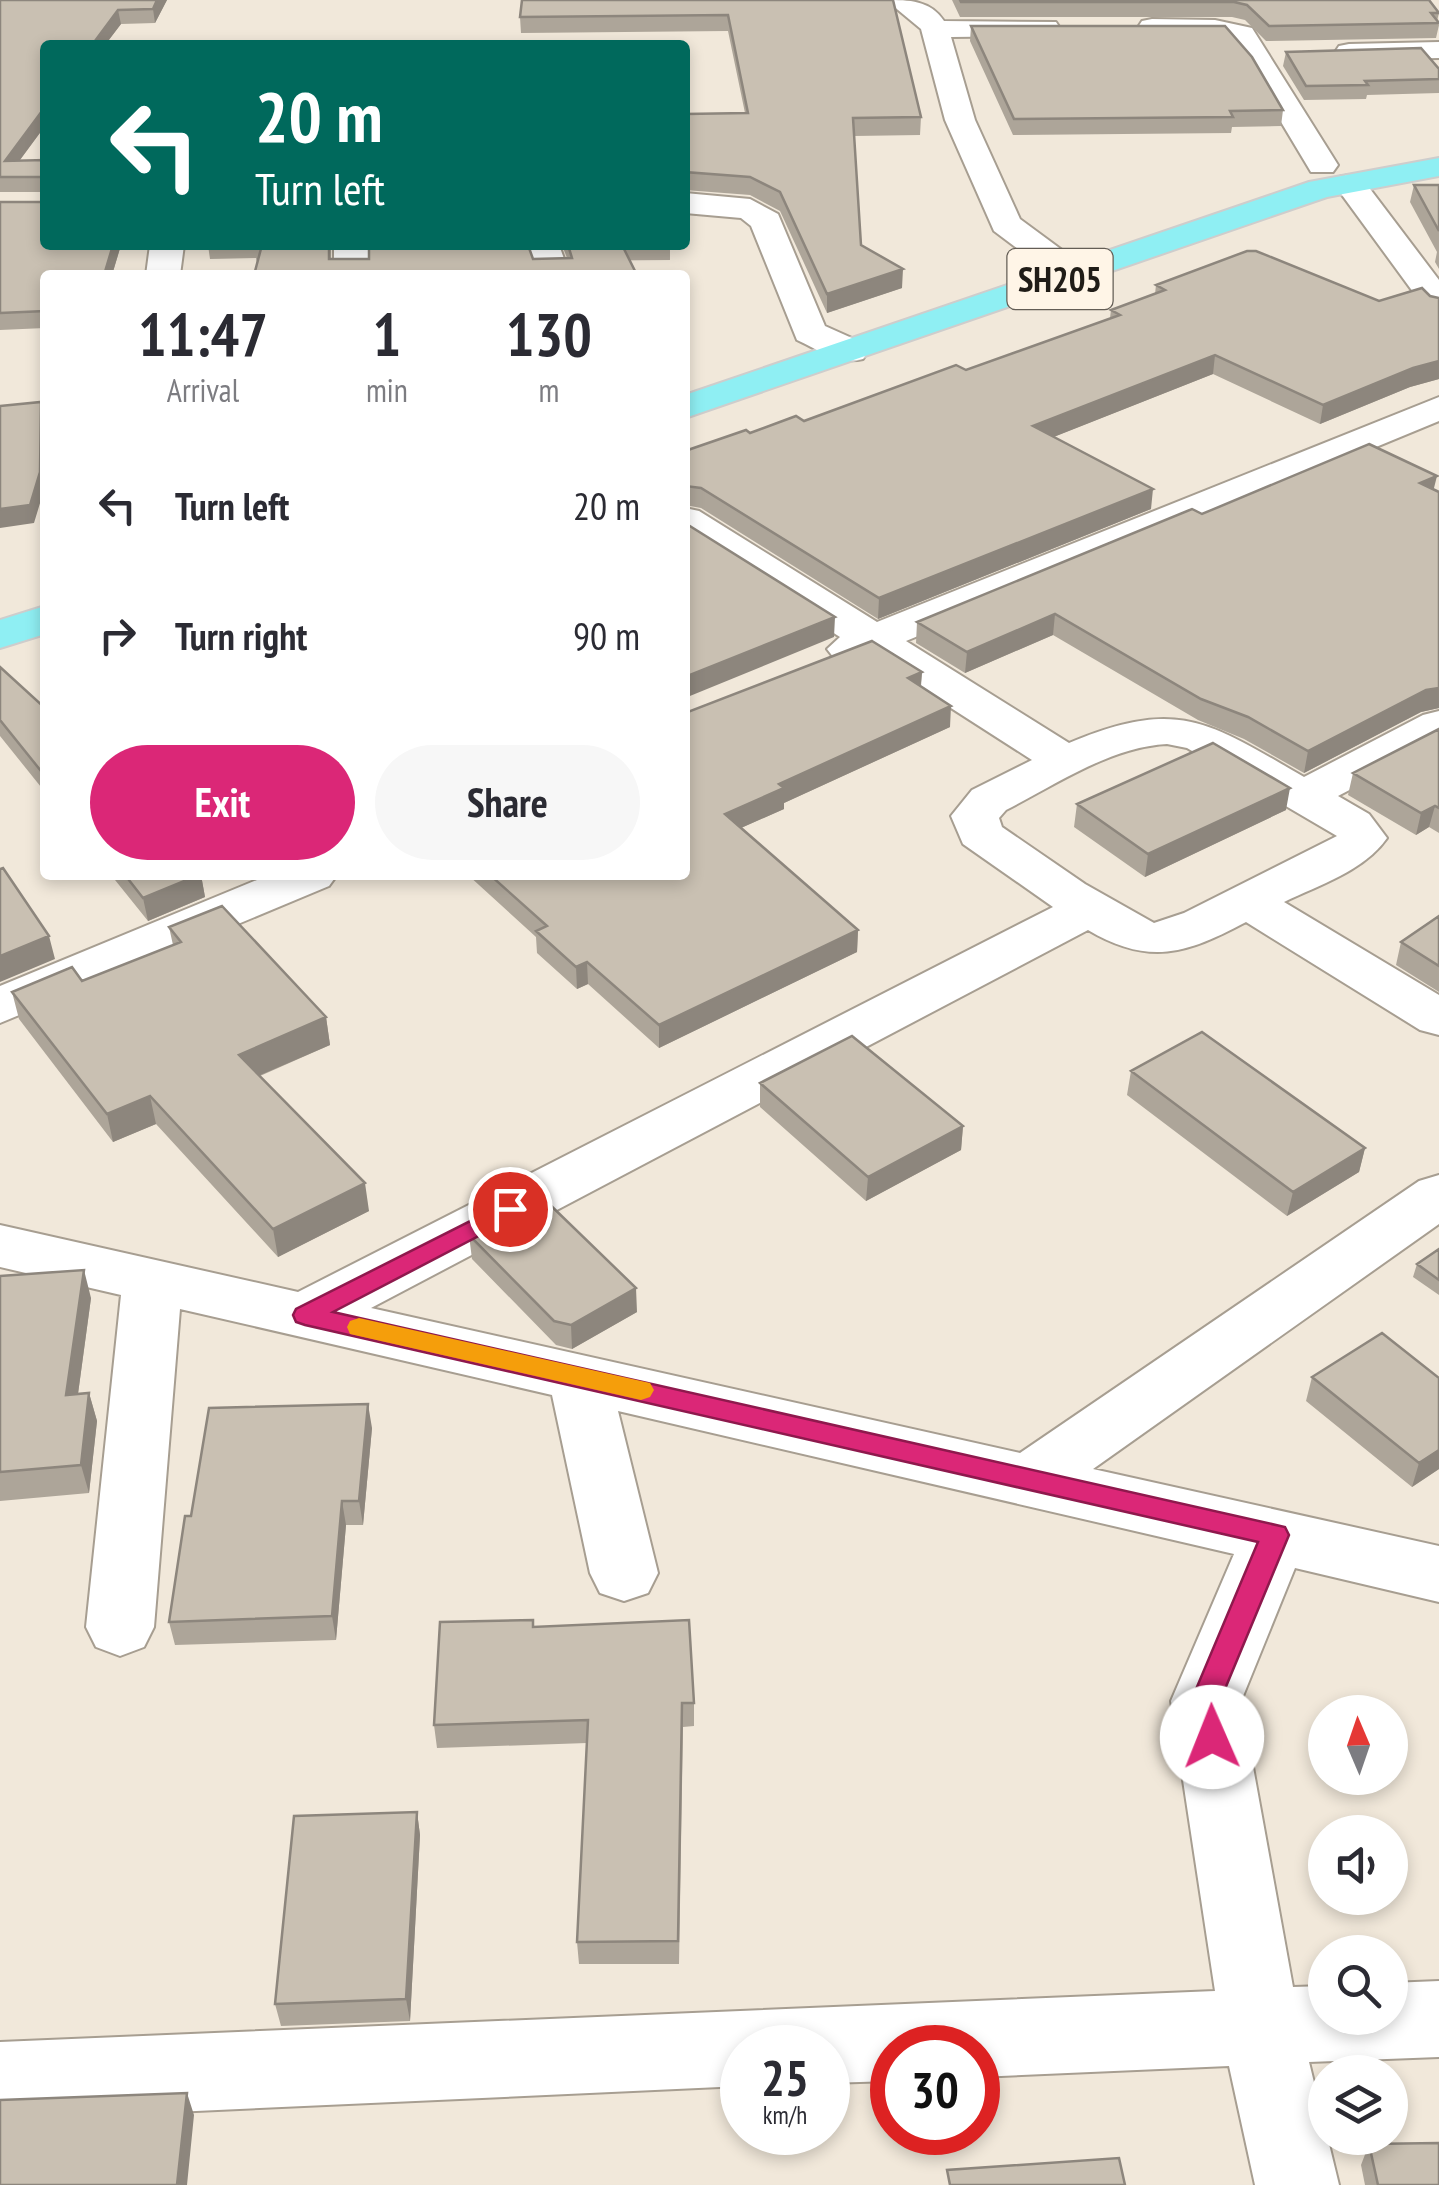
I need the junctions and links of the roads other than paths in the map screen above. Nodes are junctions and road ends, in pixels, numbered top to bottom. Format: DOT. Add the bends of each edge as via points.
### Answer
graph roads {
  1 [pos="899,0"];
  2 [pos="1126,27"];
  3 [pos="1069,28"];
  4 [pos="935,29"];
  5 [pos="1439,50"];
  6 [pos="1329,52"];
  7 [pos="1256,54"];
  8 [pos="1293,54"];
  9 [pos="1439,141"];
  10 [pos="1439,167"];
  11 [pos="1336,175"];
  12 [pos="690,203"];
  13 [pos="1043,254"];
  14 [pos="1073,274"];
  15 [pos="1439,304"];
  16 [pos="810,332"];
  17 [pos="850,351"];
  18 [pos="690,372"];
  19 [pos="690,404"];
  20 [pos="1439,408"];
  21 [pos="690,523"];
  22 [pos="40,591"];
  23 [pos="0,604"];
  24 [pos="40,622"];
  25 [pos="0,635"];
  26 [pos="873,639"];
  27 [pos="822,661"];
  28 [pos="1439,725"];
  29 [pos="1066,762"];
  30 [pos="1303,796"];
  31 [pos="300,880"];
  32 [pos="1248,901"];
  33 [pos="1091,908"];
  34 [pos="0,1006"];
  35 [pos="1439,1018"];
  36 [pos="1439,1195"];
  37 [pos="0,1246"];
  38 [pos="152,1281"];
  39 [pos="305,1315"];
  40 [pos="578,1376"];
  41 [pos="1032,1478"];
  42 [pos="1275,1535"];
  43 [pos="624,1573"];
  44 [pos="1439,1574"];
  45 [pos="120,1627"];
  46 [pos="1439,2019"];
  47 [pos="1260,2025"];
  48 [pos="850,2044"];
  49 [pos="720,2049"];
  50 [pos="0,2081"];
  51 [pos="1297,2185"];
  1 -- 4 [label="street"];
  2 -- 7 [label="street" via="1232,29"];
  3 -- 4 [label="street"];
  4 -- 13 [label="street" via="960,120 1006,224"];
  5 -- 6 [label="street"];
  7 -- 8 [label="street"];
  7 -- 11 [label="street"];
  9 -- 11 [label="main road"];
  10 -- 11 [label="main road, SH205"];
  11 -- 13 [label="main road" via="1249,185"];
  11 -- 14 [label="main road, SH205" via="1320,190"];
  11 -- 15 [label="street"];
  12 -- 16 [label="street" via="750,209 766,220"];
  13 -- 14 [label="street"];
  13 -- 16 [label="main road"];
  14 -- 17 [label="main road, SH205"];
  16 -- 17 [label="street"];
  16 -- 18 [label="main road"];
  17 -- 19 [label="main road, SH205"];
  20 -- 26 [label="street"];
  21 -- 26 [label="street"];
  22 -- 23 [label="main road"];
  24 -- 25 [label="main road"];
  26 -- 27 [label="street"];
  26 -- 29 [label="street"];
  28 -- 30 [label="street"];
  29 -- 30 [label="street" via="1146,730 1177,728"];
  29 -- 33 [label="street" via="989,800 974,816 980,834"];
  30 -- 32 [label="street" via="1364,838"];
  31 -- 34 [label="street"];
  32 -- 33 [label="street" via="1175,936 1148,939"];
  32 -- 35 [label="street"];
  33 -- 39 [label="street"];
  36 -- 41 [label="street"];
  37 -- 38 [label="street"];
  38 -- 39 [label="street"];
  38 -- 45 [label="street"];
  39 -- 40 [label="street"];
  40 -- 41 [label="street"];
  40 -- 43 [label="street"];
  41 -- 42 [label="street"];
  42 -- 44 [label="street"];
  42 -- 47 [label="street" via="1206,1701"];
  46 -- 47 [label="street"];
  47 -- 48 [label="street"];
  47 -- 51 [label="street"];
  49 -- 50 [label="street"];
}
